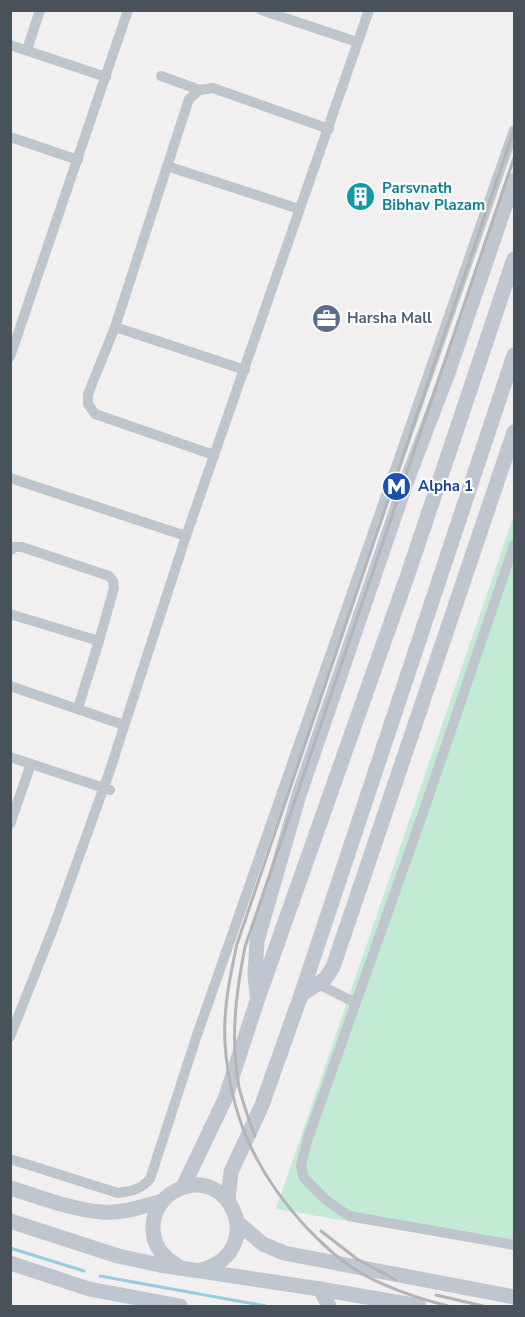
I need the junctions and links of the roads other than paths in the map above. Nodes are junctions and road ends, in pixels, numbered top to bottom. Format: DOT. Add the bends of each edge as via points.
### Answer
graph roads {
  1 [pos="40,10"];
  2 [pos="128,10"];
  3 [pos="261,10"];
  4 [pos="369,10"];
  5 [pos="357,42"];
  6 [pos="10,45"];
  7 [pos="27,50"];
  8 [pos="161,76"];
  9 [pos="106,77"];
  10 [pos="200,90"];
  11 [pos="329,129"];
  12 [pos="514,130"];
  13 [pos="10,136"];
  14 [pos="78,160"];
  15 [pos="168,166"];
  16 [pos="514,180"];
  17 [pos="299,209"];
  18 [pos="514,259"];
  19 [pos="115,327"];
  20 [pos="514,355"];
  21 [pos="10,357"];
  22 [pos="245,370"];
  23 [pos="514,432"];
  24 [pos="214,455"];
  25 [pos="10,478"];
  26 [pos="186,536"];
  27 [pos="514,545"];
  28 [pos="10,551"];
  29 [pos="10,614"];
  30 [pos="99,641"];
  31 [pos="10,686"];
  32 [pos="78,708"];
  33 [pos="124,725"];
  34 [pos="10,757"];
  35 [pos="31,764"];
  36 [pos="107,789"];
  37 [pos="10,824"];
  38 [pos="318,984"];
  39 [pos="301,995"];
  40 [pos="257,1001"];
  41 [pos="356,1003"];
  42 [pos="10,1037"];
  43 [pos="10,1158"];
  44 [pos="183,1187"];
  45 [pos="10,1188"];
  46 [pos="228,1200"];
  47 [pos="163,1201"];
  48 [pos="10,1221"];
  49 [pos="238,1223"];
  50 [pos="514,1245"];
  51 [pos="10,1263"];
  52 [pos="178,1266"];
  53 [pos="200,1270"];
  54 [pos="320,1288"];
  55 [pos="514,1297"];
  56 [pos="180,1306"];
  57 [pos="329,1306"];
  58 [pos="418,1306"];
  1 -- 7 [label="street"];
  2 -- 9 [label="street"];
  3 -- 5 [label="street"];
  4 -- 5 [label="street"];
  5 -- 11 [label="street"];
  6 -- 7 [label="street"];
  7 -- 9 [label="street"];
  8 -- 10 [label="street"];
  9 -- 14 [label="street"];
  10 -- 11 [label="street" via="213,88"];
  10 -- 15 [label="street" via="189,99"];
  11 -- 17 [label="street"];
  12 -- 43 [label="street" via="150,1179 133,1191 118,1193"];
  13 -- 14 [label="street"];
  14 -- 21 [label="street"];
  15 -- 17 [label="street"];
  15 -- 19 [label="street"];
  16 -- 40 [label="street" via="299,795 257,941"];
  17 -- 22 [label="street"];
  18 -- 40 [label="street"];
  19 -- 22 [label="street"];
  19 -- 24 [label="street" via="88,394 94,414"];
  20 -- 39 [label="street"];
  22 -- 24 [label="street"];
  23 -- 38 [label="street" via="333,967"];
  24 -- 26 [label="street"];
  25 -- 26 [label="street"];
  26 -- 33 [label="street"];
  27 -- 41 [label="street"];
  28 -- 30 [label="street" via="22,547 109,576 114,588"];
  29 -- 30 [label="street"];
  30 -- 32 [label="street"];
  31 -- 32 [label="street"];
  32 -- 33 [label="street"];
  33 -- 36 [label="street"];
  34 -- 35 [label="street"];
  35 -- 36 [label="street"];
  35 -- 37 [label="street"];
  36 -- 42 [label="street"];
  38 -- 39 [label="street"];
  38 -- 41 [label="street"];
  39 -- 46 [label="street" via="262,1105 231,1172"];
  40 -- 44 [label="street" via="225,1099"];
  41 -- 50 [label="street" via="307,1141 301,1166 304,1178 349,1216"];
  44 -- 46 [label="street" via="199,1185"];
  44 -- 47 [label="street"];
  45 -- 47 [label="street" via="103,1212"];
  46 -- 49 [label="street"];
  47 -- 52 [label="street" via="153,1232 161,1252"];
  48 -- 52 [label="street" via="118,1256"];
  49 -- 53 [label="street" via="228,1254"];
  49 -- 55 [label="street" via="263,1244 284,1253"];
  51 -- 56 [label="street" via="89,1289"];
  52 -- 53 [label="street"];
  53 -- 54 [label="street"];
  54 -- 57 [label="street"];
  54 -- 58 [label="street"];
}
